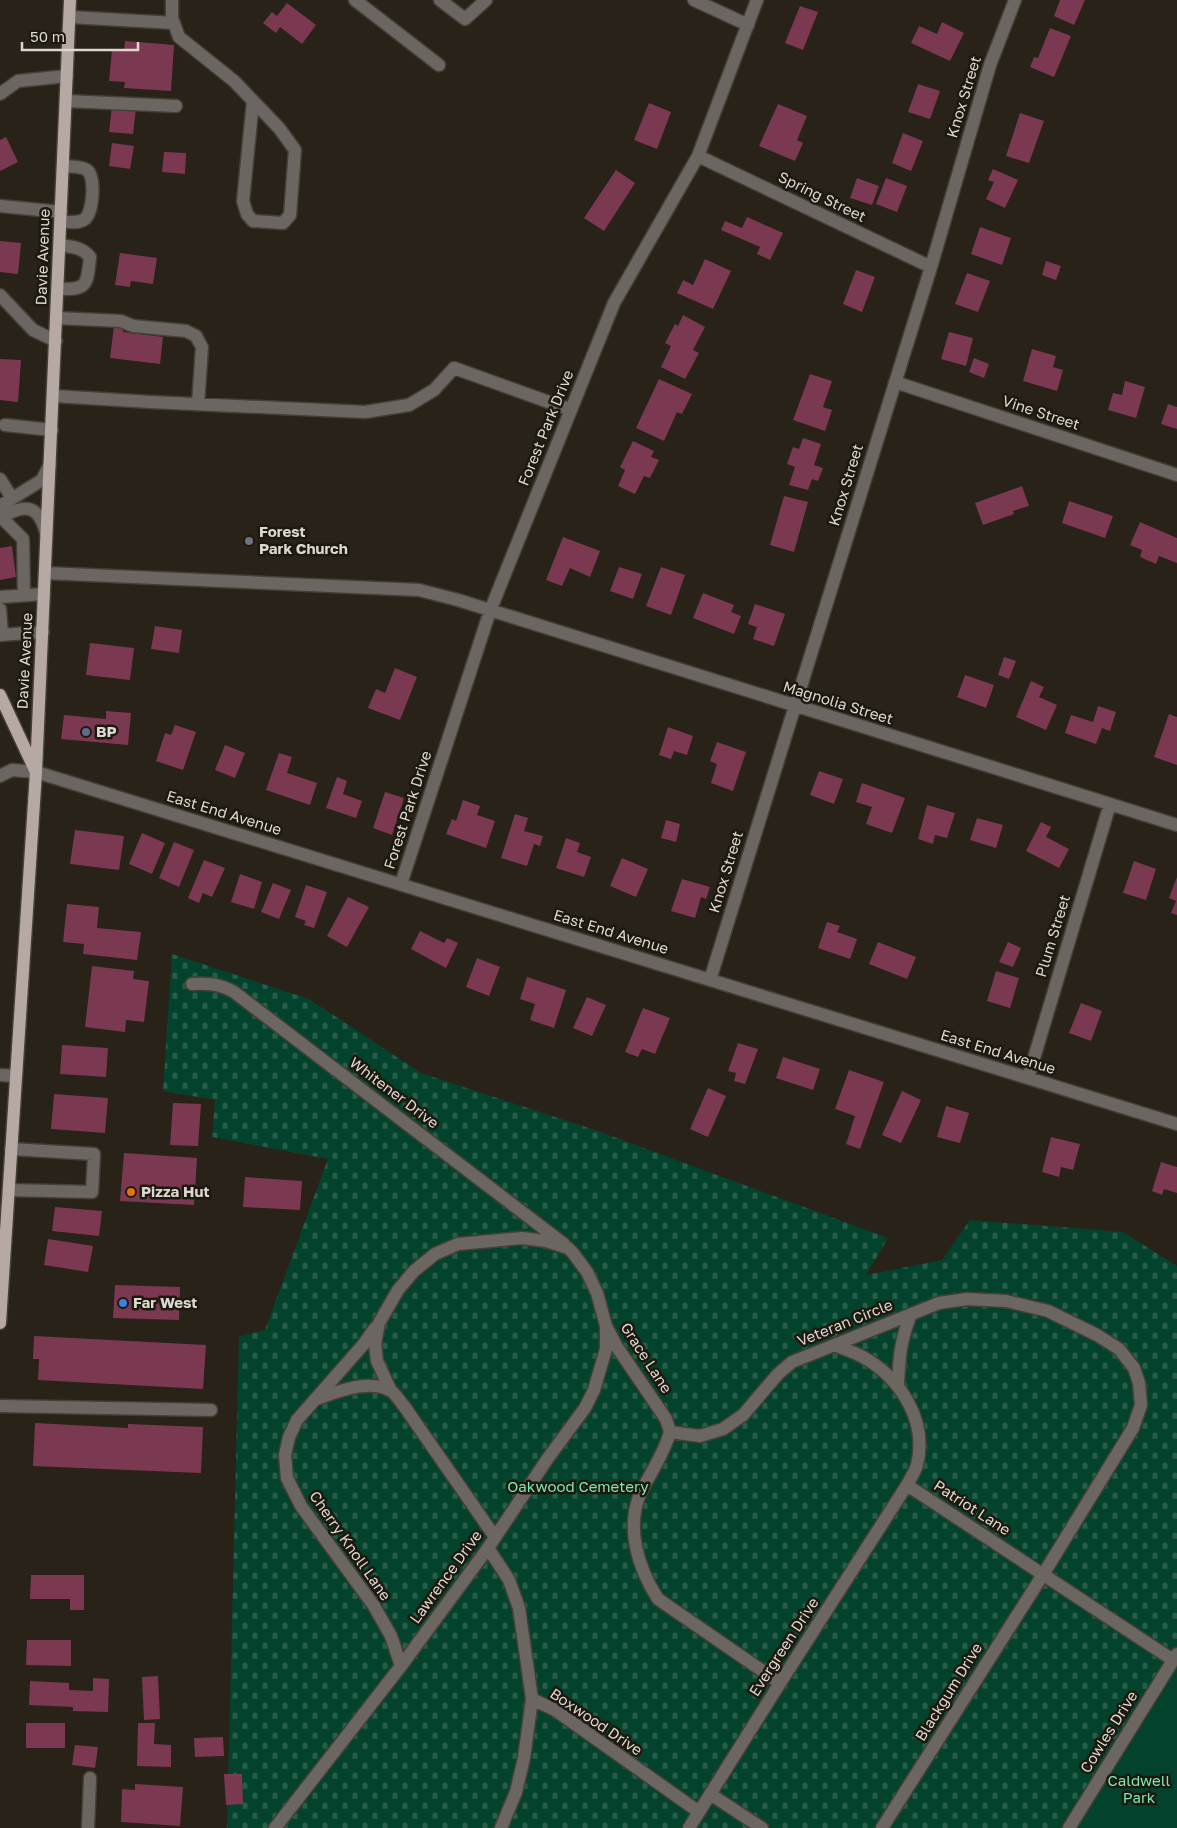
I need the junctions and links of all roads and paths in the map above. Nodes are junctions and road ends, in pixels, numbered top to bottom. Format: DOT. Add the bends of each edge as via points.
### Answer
graph roads {
  1 [pos="70,0"];
  2 [pos="172,0"];
  3 [pos="355,0"];
  4 [pos="440,0"];
  5 [pos="486,0"];
  6 [pos="694,0"];
  7 [pos="757,0"];
  8 [pos="1015,0"];
  9 [pos="70,17"];
  10 [pos="174,23"];
  11 [pos="748,25"];
  12 [pos="439,66"];
  13 [pos="67,76"];
  14 [pos="0,94"];
  15 [pos="66,101"];
  16 [pos="253,101"];
  17 [pos="176,106"];
  18 [pos="698,156"];
  19 [pos="64,166"];
  20 [pos="0,206"];
  21 [pos="61,216"];
  22 [pos="60,245"];
  23 [pos="931,267"];
  24 [pos="58,289"];
  25 [pos="0,295"];
  26 [pos="57,318"];
  27 [pos="56,341"];
  28 [pos="895,382"];
  29 [pos="54,396"];
  30 [pos="198,404"];
  31 [pos="570,410"];
  32 [pos="5,425"];
  33 [pos="52,430"];
  34 [pos="50,464"];
  35 [pos="1177,474"];
  36 [pos="0,480"];
  37 [pos="12,498"];
  38 [pos="0,514"];
  39 [pos="47,535"];
  40 [pos="45,573"];
  41 [pos="44,594"];
  42 [pos="24,595"];
  43 [pos="0,597"];
  44 [pos="0,609"];
  45 [pos="490,611"];
  46 [pos="42,632"];
  47 [pos="1,635"];
  48 [pos="0,695"];
  49 [pos="795,706"];
  50 [pos="36,772"];
  51 [pos="0,776"];
  52 [pos="1110,804"];
  53 [pos="1177,825"];
  54 [pos="401,884"];
  55 [pos="710,980"];
  56 [pos="192,984"];
  57 [pos="0,1075"];
  58 [pos="16,1076"];
  59 [pos="1028,1078"];
  60 [pos="1177,1124"];
  61 [pos="11,1149"];
  62 [pos="9,1190"];
  63 [pos="568,1248"];
  64 [pos="910,1314"];
  65 [pos="0,1324"];
  66 [pos="379,1324"];
  67 [pos="606,1326"];
  68 [pos="834,1345"];
  69 [pos="898,1387"];
  70 [pos="391,1391"];
  71 [pos="314,1399"];
  72 [pos="0,1406"];
  73 [pos="211,1410"];
  74 [pos="670,1432"];
  75 [pos="907,1486"];
  76 [pos="495,1537"];
  77 [pos="488,1548"];
  78 [pos="1044,1573"];
  79 [pos="1175,1657"];
  80 [pos="401,1666"];
  81 [pos="780,1683"];
  82 [pos="532,1699"];
  83 [pos="90,1778"];
  84 [pos="710,1794"];
  85 [pos="699,1812"];
  86 [pos="88,1828"];
  87 [pos="276,1828"];
  88 [pos="501,1828"];
  89 [pos="689,1828"];
  90 [pos="762,1828"];
  91 [pos="882,1828"];
  92 [pos="1069,1828"];
  1 -- 9 [label="main road, Davie Avenue"];
  2 -- 10 [label="street"];
  3 -- 12 [label="street"];
  4 -- 5 [label="street" via="465,19"];
  6 -- 11 [label="street"];
  7 -- 11 [label="street, Forest Park Drive"];
  8 -- 23 [label="street, Knox Street" via="990,65"];
  9 -- 10 [label="street"];
  9 -- 13 [label="main road, Davie Avenue"];
  10 -- 16 [label="street" via="179,37"];
  11 -- 18 [label="street, Forest Park Drive"];
  13 -- 14 [label="street" via="18,81"];
  13 -- 15 [label="main road, Davie Avenue"];
  15 -- 17 [label="street"];
  15 -- 19 [label="main road, Davie Avenue"];
  16 -- 16 [label="street" via="295,150 290,215 283,223 253,221 243,201"];
  18 -- 23 [label="street, Spring Street"];
  18 -- 31 [label="street, Forest Park Drive" via="614,303"];
  19 -- 21 [label="main road, Davie Avenue"];
  19 -- 21 [label="street" via="89,172 92,201 90,212 79,222"];
  20 -- 21 [label="street"];
  21 -- 22 [label="main road, Davie Avenue"];
  22 -- 24 [label="main road, Davie Avenue"];
  22 -- 24 [label="street" via="79,248 90,257 84,284 75,289"];
  23 -- 28 [label="street, Knox Street"];
  24 -- 26 [label="main road, Davie Avenue"];
  25 -- 27 [label="street" via="33,330"];
  26 -- 27 [label="main road, Davie Avenue"];
  26 -- 30 [label="street" via="121,321 133,326 186,331 196,336 202,346"];
  27 -- 29 [label="main road, Davie Avenue"];
  28 -- 35 [label="street, Vine Street"];
  28 -- 49 [label="street, Knox Street"];
  29 -- 30 [label="street"];
  29 -- 33 [label="main road, Davie Avenue"];
  30 -- 31 [label="street" via="365,412 408,405 434,390 454,368"];
  31 -- 45 [label="street, Forest Park Drive"];
  32 -- 33 [label="street"];
  33 -- 34 [label="main road, Davie Avenue"];
  34 -- 37 [label="street" via="42,480"];
  34 -- 39 [label="main road, Davie Avenue"];
  36 -- 37 [label="street"];
  37 -- 38 [label="street"];
  38 -- 39 [label="street" via="19,508 31,510 41,519"];
  38 -- 42 [label="street" via="23,539"];
  39 -- 40 [label="main road, Davie Avenue"];
  40 -- 41 [label="main road, Davie Avenue"];
  40 -- 45 [label="street, Magnolia Street" via="419,590"];
  41 -- 42 [label="street"];
  41 -- 46 [label="main road, Davie Avenue"];
  42 -- 43 [label="street"];
  44 -- 47 [label="street"];
  45 -- 49 [label="street, Magnolia Street"];
  45 -- 54 [label="street, Forest Park Drive"];
  46 -- 47 [label="street"];
  46 -- 50 [label="main road, Davie Avenue"];
  48 -- 50 [label="main road"];
  49 -- 52 [label="street, Magnolia Street"];
  49 -- 55 [label="street, Knox Street"];
  50 -- 51 [label="street, East End Avenue" via="12,770"];
  50 -- 54 [label="street, East End Avenue"];
  50 -- 58 [label="main road, Davie Avenue"];
  52 -- 53 [label="street, Magnolia Street"];
  52 -- 59 [label="street, Plum Street"];
  54 -- 55 [label="street, East End Avenue"];
  55 -- 59 [label="street, East End Avenue"];
  56 -- 63 [label="street, Whitener Drive" via="222,985 234,992"];
  57 -- 58 [label="street"];
  58 -- 61 [label="main road, Davie Avenue"];
  59 -- 60 [label="street, East End Avenue"];
  61 -- 62 [label="main road, Davie Avenue"];
  61 -- 62 [label="street" via="94,1154 92,1192"];
  62 -- 65 [label="main road, Davie Avenue"];
  63 -- 66 [label="street" via="522,1238 458,1244 435,1254 414,1271 398,1290"];
  63 -- 67 [label="street, Grace Lane" via="598,1293"];
  64 -- 68 [label="street, Veteran Circle"];
  64 -- 69 [label="street" via="899,1352"];
  64 -- 78 [label="street, Veteran Circle" via="939,1303 967,1299 1006,1301 1048,1311 1119,1349 1134,1368 1140,1383 1141,1405 1133,1428"];
  66 -- 70 [label="street" via="375,1344 377,1361"];
  66 -- 71 [label="street, Cherry Knoll Lane"];
  67 -- 74 [label="street, Grace Lane" via="666,1419"];
  67 -- 76 [label="street, Lawrence Drive" via="606,1349 585,1408"];
  68 -- 69 [label="street" via="861,1355"];
  68 -- 74 [label="street, Veteran Circle" via="792,1362 743,1416 723,1429 700,1436"];
  69 -- 75 [label="street" via="916,1419 920,1440 917,1465"];
  70 -- 71 [label="street" via="357,1386"];
  70 -- 76 [label="street"];
  71 -- 80 [label="street, Cherry Knoll Lane" via="297,1420 289,1437 285,1455 287,1478 301,1506 374,1606 391,1636"];
  72 -- 73 [label="street"];
  74 -- 81 [label="street" via="640,1494 634,1518 636,1549 646,1580 658,1599"];
  75 -- 78 [label="street, Patriot Lane"];
  75 -- 81 [label="street, Evergreen Drive"];
  76 -- 77 [label="street, Lawrence Drive"];
  77 -- 80 [label="street, Lawrence Drive"];
  77 -- 82 [label="street, Boxwood Drive" via="509,1580 519,1608"];
  78 -- 79 [label="street, Patriot Lane"];
  78 -- 91 [label="street, Blackgum Drive"];
  79 -- 92 [label="street, Cowles Drive"];
  80 -- 87 [label="street, Lawrence Drive"];
  81 -- 84 [label="street, Evergreen Drive"];
  82 -- 85 [label="street, Boxwood Drive" via="555,1710"];
  82 -- 88 [label="street" via="516,1792"];
  83 -- 86 [label="street"];
  84 -- 85 [label="street, Evergreen Drive"];
  84 -- 90 [label="street"];
  85 -- 89 [label="street, Evergreen Drive"];
}
